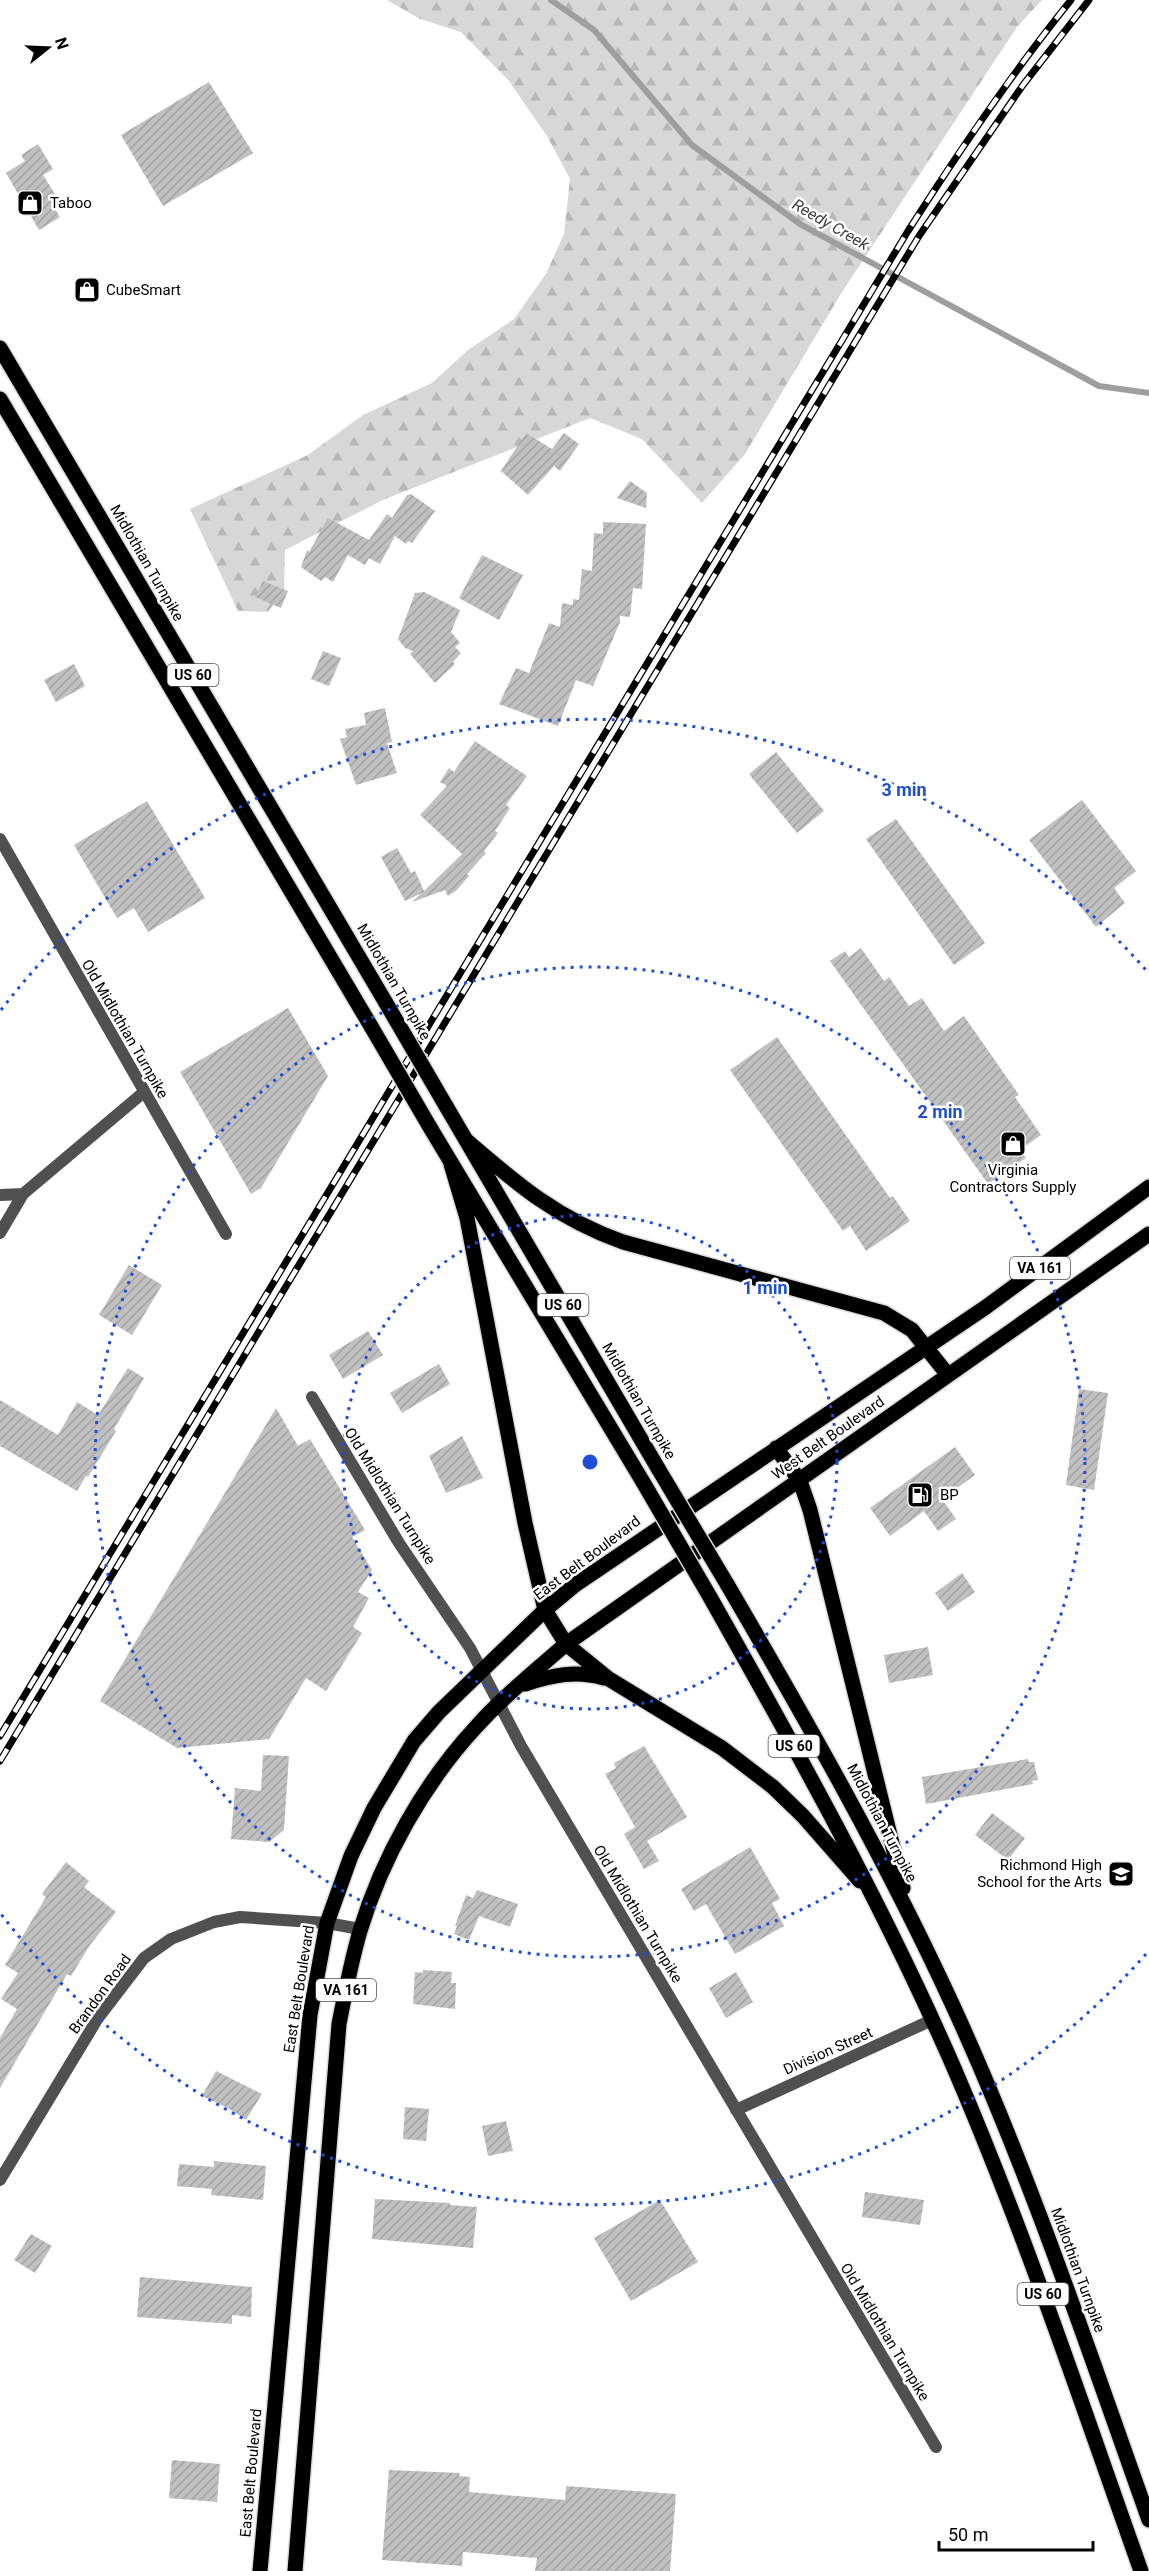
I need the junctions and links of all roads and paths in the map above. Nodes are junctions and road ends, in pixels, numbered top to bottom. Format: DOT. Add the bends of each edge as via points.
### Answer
graph roads {
  1 [pos="0,348"];
  2 [pos="0,399"];
  3 [pos="0,839"];
  4 [pos="144,1092"];
  5 [pos="467,1141"];
  6 [pos="451,1164"];
  7 [pos="1149,1187"];
  8 [pos="23,1194"];
  9 [pos="0,1195"];
  10 [pos="0,1233"];
  11 [pos="226,1234"];
  12 [pos="1149,1234"];
  13 [pos="928,1347"];
  14 [pos="948,1375"];
  15 [pos="312,1397"];
  16 [pos="776,1448"];
  17 [pos="800,1481"];
  18 [pos="675,1515"];
  19 [pos="546,1610"];
  20 [pos="566,1644"];
  21 [pos="482,1671"];
  22 [pos="609,1679"];
  23 [pos="517,1687"];
  24 [pos="498,1703"];
  25 [pos="874,1898"];
  26 [pos="909,1914"];
  27 [pos="327,1923"];
  28 [pos="360,1929"];
  29 [pos="932,2020"];
  30 [pos="736,2110"];
  31 [pos="0,2180"];
  32 [pos="936,2447"];
  33 [pos="1149,2520"];
  34 [pos="260,2571"];
  35 [pos="295,2571"];
  36 [pos="1141,2571"];
  1 -- 5 [label="main road, Midlothian Turnpike / US 60, bridge"];
  2 -- 6 [label="main road, US 60, bridge"];
  3 -- 4 [label="street, Old Midlothian Turnpike"];
  4 -- 8 [label="street"];
  4 -- 11 [label="street, Old Midlothian Turnpike"];
  5 -- 13 [label="main road" via="528,1192 581,1226 623,1242 884,1313 912,1330"];
  5 -- 26 [label="main road, Midlothian Turnpike / US 60, bridge" via="727,1584 860,1817"];
  6 -- 19 [label="main road" via="467,1218 525,1523"];
  6 -- 25 [label="main road, US 60, bridge" via="710,1596"];
  7 -- 13 [label="main road, VA 161"];
  8 -- 9 [label="street"];
  8 -- 10 [label="street"];
  12 -- 14 [label="main road, West Belt Boulevard / VA 161"];
  13 -- 14 [label="main road"];
  13 -- 16 [label="main road, West Belt Boulevard / VA 161"];
  14 -- 17 [label="main road, West Belt Boulevard / VA 161"];
  15 -- 21 [label="street, Old Midlothian Turnpike" via="399,1543"];
  16 -- 17 [label="main road"];
  16 -- 18 [label="main road, West Belt Boulevard / VA 161"];
  17 -- 20 [label="main road, West Belt Boulevard / VA 161"];
  17 -- 26 [label="main road"];
  18 -- 19 [label="main road, East Belt Boulevard / VA 161"];
  19 -- 20 [label="main road"];
  19 -- 21 [label="main road, East Belt Boulevard / VA 161"];
  20 -- 22 [label="main road"];
  20 -- 23 [label="main road, VA 161"];
  21 -- 24 [label="street, Old Midlothian Turnpike"];
  21 -- 27 [label="main road, East Belt Boulevard / VA 161" via="439,1712 393,1774 351,1856"];
  22 -- 23 [label="main road" via="568,1673"];
  22 -- 25 [label="main road" via="722,1748 773,1787"];
  23 -- 24 [label="main road, VA 161"];
  24 -- 28 [label="main road, VA 161" via="446,1763 421,1800 381,1874"];
  24 -- 30 [label="street, Old Midlothian Turnpike"];
  25 -- 29 [label="main road, US 60"];
  26 -- 33 [label="main road, Midlothian Turnpike / US 60" via="955,2010 1024,2176"];
  27 -- 28 [label="street, Brandon Road"];
  27 -- 31 [label="street, Brandon Road" via="240,1917 214,1922 171,1940 144,1958 98,2018"];
  27 -- 34 [label="main road, East Belt Boulevard / VA 161" via="310,2015"];
  28 -- 35 [label="main road, VA 161" via="339,2024"];
  29 -- 30 [label="street, Division Street"];
  29 -- 36 [label="main road, US 60" via="1029,2256"];
  30 -- 32 [label="street, Old Midlothian Turnpike"];
}
